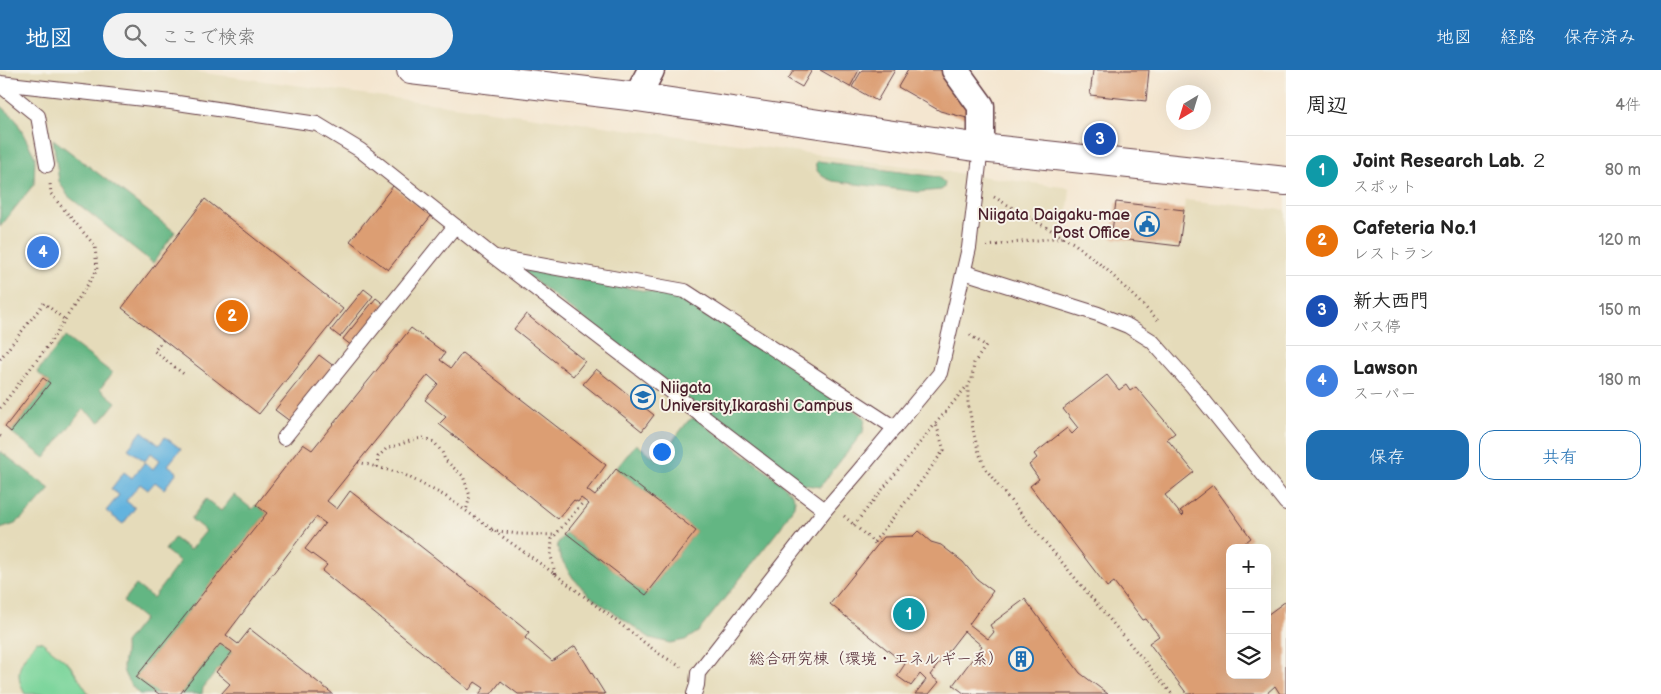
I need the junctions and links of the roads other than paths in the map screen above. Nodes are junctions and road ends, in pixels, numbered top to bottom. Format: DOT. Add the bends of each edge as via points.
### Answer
graph roads {
  1 [pos="651,70"];
  2 [pos="955,70"];
  3 [pos="423,71"];
  4 [pos="0,84"];
  5 [pos="637,97"];
  6 [pos="982,148"];
  7 [pos="47,165"];
  8 [pos="1286,181"];
  9 [pos="455,226"];
  10 [pos="493,256"];
  11 [pos="964,272"];
  12 [pos="895,428"];
  13 [pos="284,438"];
  14 [pos="1286,503"];
  15 [pos="828,507"];
  16 [pos="694,694"];
  1 -- 5 [label="street"];
  2 -- 6 [label="street" via="981,106"];
  3 -- 5 [label="street"];
  4 -- 7 [label="lane" via="38,116"];
  4 -- 9 [label="lane" via="171,102 317,124 360,150"];
  5 -- 6 [label="street"];
  6 -- 8 [label="street"];
  6 -- 11 [label="lane"];
  9 -- 10 [label="lane"];
  9 -- 13 [label="lane"];
  10 -- 12 [label="lane" via="685,291"];
  10 -- 15 [label="lane"];
  11 -- 12 [label="lane" via="940,373"];
  11 -- 14 [label="lane" via="1098,314 1128,326 1152,341"];
  12 -- 15 [label="lane"];
  15 -- 16 [label="lane" via="698,672"];
}
